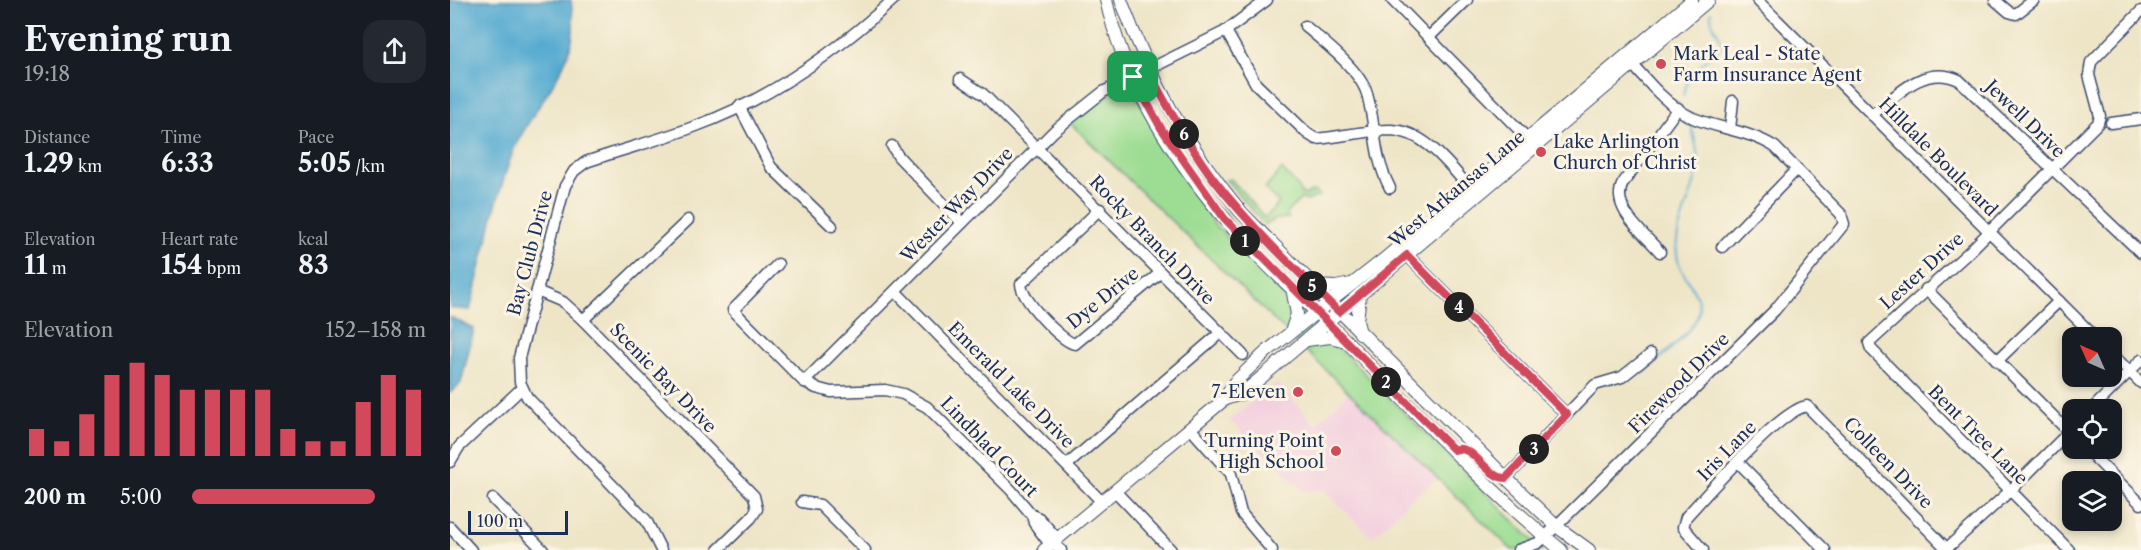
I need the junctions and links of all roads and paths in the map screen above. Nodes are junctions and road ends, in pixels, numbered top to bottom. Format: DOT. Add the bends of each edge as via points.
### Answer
graph roads {
  1 [pos="893,0"];
  2 [pos="1106,0"];
  3 [pos="1121,0"];
  4 [pos="1267,0"];
  5 [pos="1392,0"];
  6 [pos="1467,0"];
  7 [pos="1709,0"];
  8 [pos="1757,0"];
  9 [pos="1995,0"];
  10 [pos="2034,0"];
  11 [pos="1689,1"];
  12 [pos="2141,11"];
  13 [pos="1305,26"];
  14 [pos="1226,31"];
  15 [pos="1429,37"];
  16 [pos="1629,60"];
  17 [pos="1148,71"];
  18 [pos="1133,77"];
  19 [pos="960,79"];
  20 [pos="1733,101"];
  21 [pos="739,106"];
  22 [pos="1678,108"];
  23 [pos="1872,115"];
  24 [pos="2141,119"];
  25 [pos="2111,123"];
  26 [pos="1730,129"];
  27 [pos="1372,133"];
  28 [pos="1532,141"];
  29 [pos="892,146"];
  30 [pos="1037,147"];
  31 [pos="2052,168"];
  32 [pos="1797,169"];
  33 [pos="1216,182"];
  34 [pos="1390,188"];
  35 [pos="1202,190"];
  36 [pos="1473,191"];
  37 [pos="1100,209"];
  38 [pos="688,220"];
  39 [pos="1438,221"];
  40 [pos="962,223"];
  41 [pos="832,226"];
  42 [pos="1989,232"];
  43 [pos="1722,247"];
  44 [pos="1660,252"];
  45 [pos="2141,253"];
  46 [pos="1407,255"];
  47 [pos="778,264"];
  48 [pos="1160,273"];
  49 [pos="1352,284"];
  50 [pos="1312,286"];
  51 [pos="1292,287"];
  52 [pos="1926,289"];
  53 [pos="537,291"];
  54 [pos="896,292"];
  55 [pos="1360,294"];
  56 [pos="2059,301"];
  57 [pos="1334,307"];
  58 [pos="1317,312"];
  59 [pos="584,320"];
  60 [pos="1327,321"];
  61 [pos="2085,327"];
  62 [pos="1290,333"];
  63 [pos="1360,333"];
  64 [pos="1219,334"];
  65 [pos="1346,341"];
  66 [pos="1870,341"];
  67 [pos="1301,343"];
  68 [pos="1651,354"];
  69 [pos="1243,355"];
  70 [pos="2141,360"];
  71 [pos="1997,361"];
  72 [pos="2122,363"];
  73 [pos="2130,371"];
  74 [pos="804,382"];
  75 [pos="2141,383"];
  76 [pos="522,388"];
  77 [pos="1225,399"];
  78 [pos="2102,399"];
  79 [pos="1800,407"];
  80 [pos="1567,415"];
  81 [pos="2062,423"];
  82 [pos="1190,428"];
  83 [pos="2062,442"];
  84 [pos="1454,450"];
  85 [pos="2096,459"];
  86 [pos="450,462"];
  87 [pos="1738,462"];
  88 [pos="1067,465"];
  89 [pos="1506,478"];
  90 [pos="1115,491"];
  91 [pos="2010,491"];
  92 [pos="493,499"];
  93 [pos="802,502"];
  94 [pos="1102,502"];
  95 [pos="2141,504"];
  96 [pos="1556,526"];
  97 [pos="450,527"];
  98 [pos="1545,537"];
  99 [pos="1053,548"];
  100 [pos="471,550"];
  101 [pos="543,550"];
  102 [pos="661,550"];
  103 [pos="718,550"];
  104 [pos="865,550"];
  105 [pos="1171,550"];
  106 [pos="1272,550"];
  107 [pos="1518,550"];
  108 [pos="1561,550"];
  109 [pos="1589,550"];
  110 [pos="1703,550"];
  111 [pos="1825,550"];
  112 [pos="1947,550"];
  113 [pos="2069,550"];
  1 -- 21 [label="street, Bay Club Drive" via="820,59"];
  2 -- 18 [label="main road"];
  3 -- 17 [label="main road"];
  4 -- 14 [label="street, Wester Way Drive"];
  5 -- 15 [label="street"];
  6 -- 15 [label="street"];
  7 -- 16 [label="main road, West Arkansas Lane"];
  8 -- 23 [label="street, Hilldale Boulevard"];
  9 -- 10 [label="street" via="2016,14"];
  11 -- 16 [label="main road, West Arkansas Lane"];
  12 -- 31 [label="street, Lester Drive" via="2091,62 2089,71 2100,116 2098,123"];
  13 -- 27 [label="street" via="1360,80 1367,93"];
  14 -- 17 [label="street, Wester Way Drive"];
  14 -- 27 [label="street" via="1256,84 1308,135 1317,139"];
  15 -- 28 [label="street"];
  16 -- 22 [label="street"];
  16 -- 28 [label="main road, West Arkansas Lane"];
  17 -- 18 [label="street, Wester Way Drive"];
  17 -- 33 [label="main road"];
  18 -- 30 [label="street, Wester Way Drive" via="1084,104"];
  18 -- 35 [label="main road"];
  19 -- 30 [label="street, Rocky Branch Drive" via="978,89"];
  20 -- 26 [label="street"];
  21 -- 41 [label="street" via="771,167"];
  21 -- 53 [label="street, Bay Club Drive" via="698,126 586,162 574,171 565,186"];
  22 -- 26 [label="street" via="1690,117"];
  22 -- 44 [label="street" via="1623,183 1619,198 1622,208"];
  23 -- 31 [label="street, Jewell Drive" via="1920,78 1950,75 1972,90"];
  23 -- 42 [label="street, Hilldale Boulevard"];
  24 -- 25 [label="street"];
  26 -- 32 [label="street" via="1763,139"];
  27 -- 34 [label="street" via="1378,163"];
  27 -- 36 [label="street" via="1391,130 1418,137"];
  28 -- 36 [label="main road, West Arkansas Lane"];
  29 -- 40 [label="street"];
  30 -- 37 [label="street, Rocky Branch Drive"];
  30 -- 40 [label="street, Wester Way Drive"];
  31 -- 42 [label="street, Lester Drive"];
  31 -- 45 [label="street, Jewell Drive"];
  32 -- 43 [label="street"];
  32 -- 96 [label="street, Firewood Drive" via="1844,219 1839,232 1775,310"];
  33 -- 35 [label="main road"];
  33 -- 50 [label="main road"];
  35 -- 51 [label="main road" via="1238,234"];
  36 -- 39 [label="main road, West Arkansas Lane"];
  37 -- 48 [label="street, Rocky Branch Drive"];
  37 -- 48 [label="street, Dye Drive" via="1020,286 1041,316 1075,344"];
  38 -- 59 [label="street"];
  39 -- 46 [label="main road, West Arkansas Lane"];
  39 -- 49 [label="main road, West Arkansas Lane"];
  40 -- 54 [label="street, Wester Way Drive"];
  42 -- 52 [label="street, Lester Drive"];
  42 -- 56 [label="street, Hilldale Boulevard"];
  46 -- 55 [label="main road, West Arkansas Lane"];
  46 -- 80 [label="street"];
  47 -- 74 [label="street, Lindblad Court" via="733,310"];
  48 -- 64 [label="street, Rocky Branch Drive"];
  49 -- 50 [label="main road"];
  49 -- 57 [label="main road, West Arkansas Lane"];
  50 -- 57 [label="main road"];
  51 -- 58 [label="main road"];
  51 -- 62 [label="main road" via="1297,314"];
  52 -- 66 [label="street, Lester Drive"];
  52 -- 71 [label="street"];
  53 -- 59 [label="street, Scenic Bay Drive" via="563,302"];
  53 -- 76 [label="street, Bay Club Drive" via="519,358"];
  54 -- 74 [label="street, Wester Way Drive"];
  54 -- 88 [label="street, Emerald Lake Drive"];
  55 -- 57 [label="main road, West Arkansas Lane"];
  55 -- 63 [label="main road"];
  56 -- 61 [label="street, Hilldale Boulevard"];
  56 -- 71 [label="street"];
  57 -- 58 [label="main road, West Arkansas Lane"];
  57 -- 60 [label="main road, West Arkansas Lane"];
  57 -- 63 [label="main road"];
  58 -- 60 [label="main road"];
  58 -- 62 [label="main road, West Arkansas Lane"];
  59 -- 103 [label="street, Scenic Bay Drive" via="745,484 756,500 757,509 751,518"];
  60 -- 65 [label="main road"];
  60 -- 67 [label="main road, West Arkansas Lane"];
  62 -- 77 [label="main road, West Arkansas Lane" via="1234,383"];
  63 -- 89 [label="main road"];
  64 -- 69 [label="street, Rocky Branch Drive"];
  64 -- 88 [label="street"];
  65 -- 67 [label="main road" via="1323,337"];
  65 -- 84 [label="main road"];
  66 -- 91 [label="street, Bent Tree Lane" via="1871,349"];
  67 -- 77 [label="main road, West Arkansas Lane" via="1243,393"];
  68 -- 80 [label="street" via="1622,377 1596,385"];
  70 -- 73 [label="street"];
  71 -- 81 [label="street"];
  72 -- 73 [label="street"];
  73 -- 75 [label="street"];
  73 -- 78 [label="street"];
  74 -- 99 [label="street, Lindblad Court" via="831,392 885,390 916,400 995,473 1032,516 1039,518 1054,535"];
  76 -- 86 [label="street" via="459,447"];
  76 -- 102 [label="street" via="527,398 646,520"];
  77 -- 82 [label="main road, West Arkansas Lane"];
  79 -- 87 [label="street, Iris Lane" via="1777,423"];
  79 -- 112 [label="street, Colleen Drive" via="1809,406"];
  80 -- 89 [label="street"];
  82 -- 90 [label="main road, West Arkansas Lane"];
  82 -- 106 [label="street" via="1231,474 1241,513"];
  83 -- 91 [label="street"];
  84 -- 89 [label="main road" via="1462,448 1494,475"];
  84 -- 98 [label="main road"];
  85 -- 95 [label="street"];
  87 -- 110 [label="street, Iris Lane" via="1683,524"];
  87 -- 111 [label="street"];
  88 -- 94 [label="street, Emerald Lake Drive"];
  89 -- 96 [label="main road"];
  90 -- 94 [label="main road, West Arkansas Lane"];
  90 -- 105 [label="street"];
  91 -- 112 [label="street"];
  91 -- 113 [label="street, Bent Tree Lane"];
  92 -- 101 [label="street"];
  93 -- 104 [label="street" via="820,505"];
  94 -- 99 [label="main road, West Arkansas Lane"];
  96 -- 98 [label="street, Firewood Drive"];
  96 -- 109 [label="main road"];
  97 -- 100 [label="street"];
  98 -- 107 [label="street, Firewood Drive"];
  98 -- 108 [label="main road"];
}
